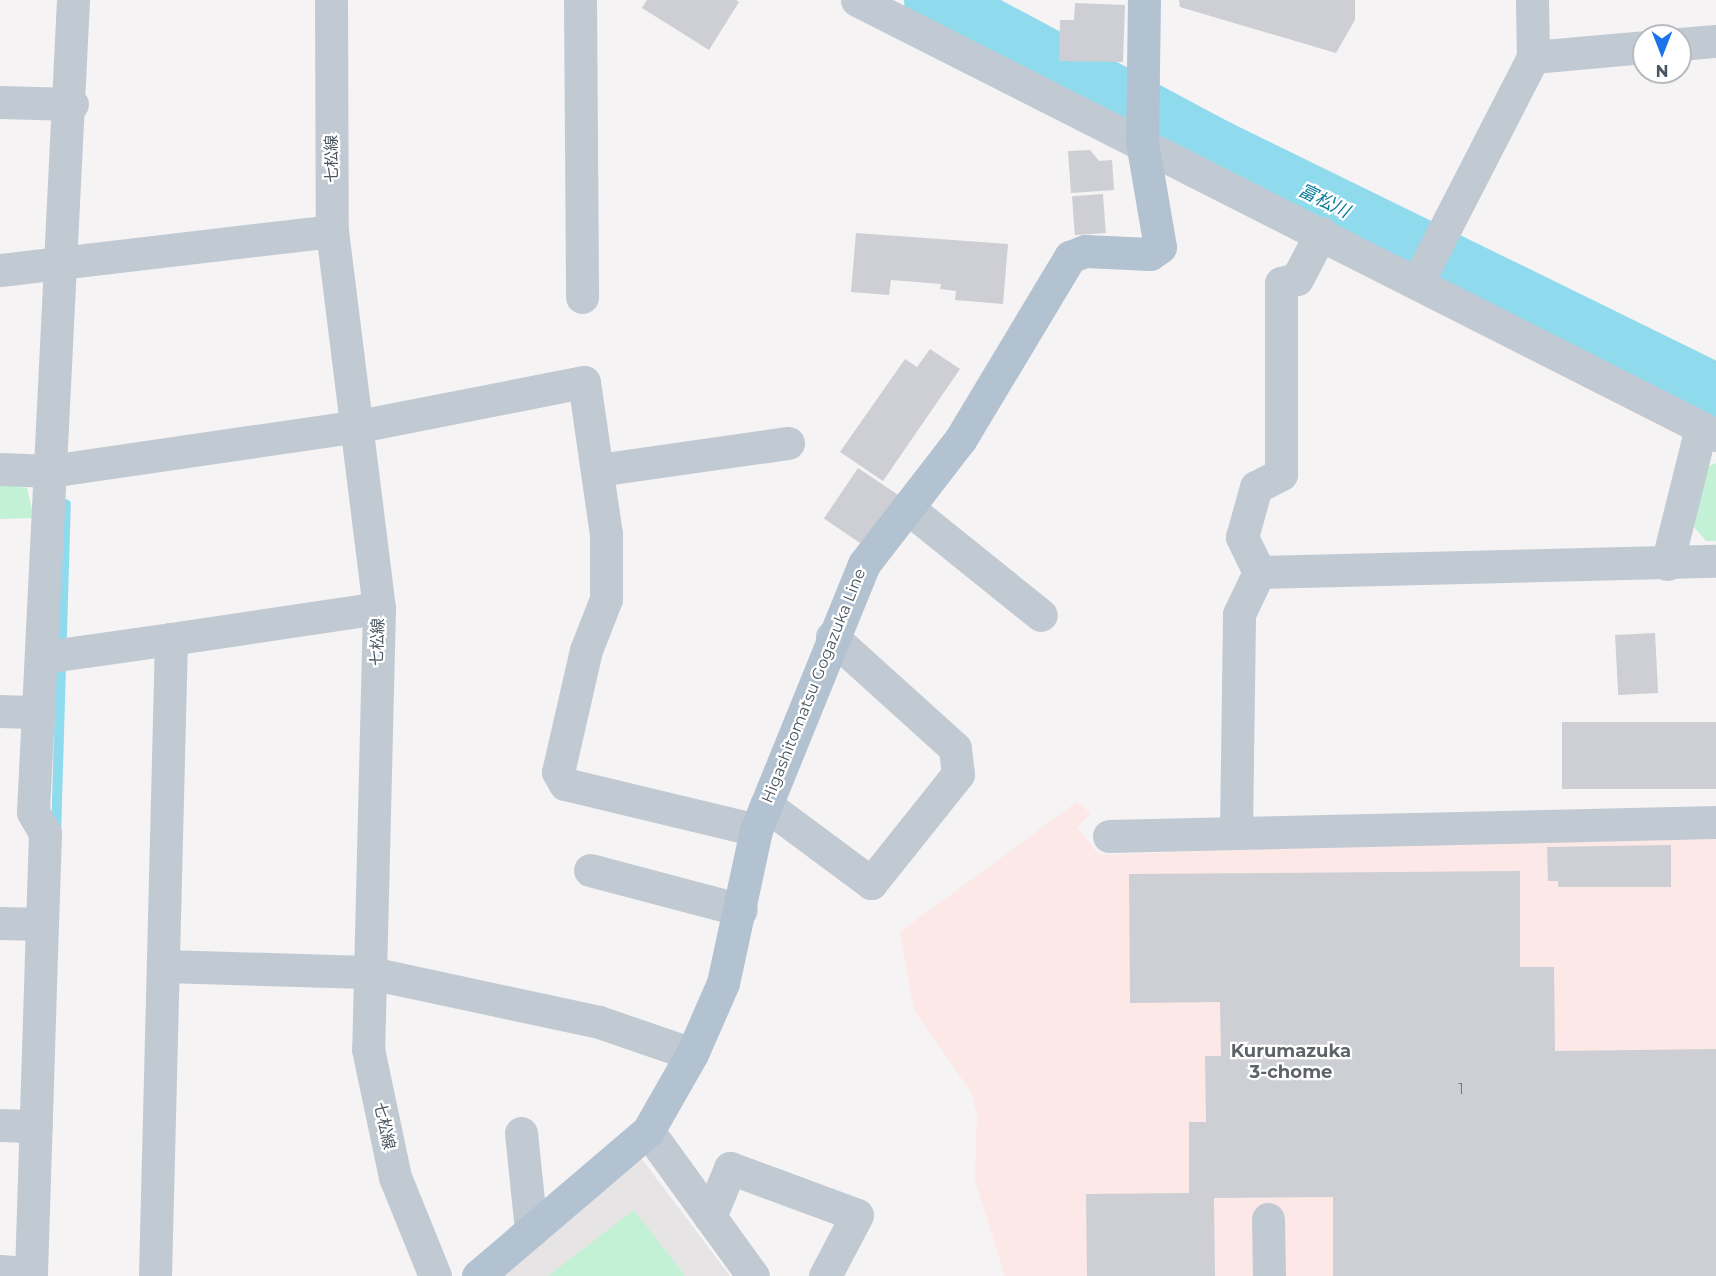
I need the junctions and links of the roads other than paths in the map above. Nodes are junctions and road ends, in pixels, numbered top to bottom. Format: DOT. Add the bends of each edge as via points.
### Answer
graph roads {
  1 [pos="73,0"];
  2 [pos="331,0"];
  3 [pos="580,0"];
  4 [pos="1144,0"];
  5 [pos="1532,0"];
  6 [pos="861,1"];
  7 [pos="1692,45"];
  8 [pos="1632,48"];
  9 [pos="1715,48"];
  10 [pos="1533,57"];
  11 [pos="0,102"];
  12 [pos="72,104"];
  13 [pos="1142,142"];
  14 [pos="332,231"];
  15 [pos="1321,233"];
  16 [pos="60,265"];
  17 [pos="0,270"];
  18 [pos="1417,283"];
  19 [pos="582,297"];
  20 [pos="360,426"];
  21 [pos="1709,431"];
  22 [pos="788,443"];
  23 [pos="0,470"];
  24 [pos="598,470"];
  25 [pos="50,471"];
  26 [pos="909,509"];
  27 [pos="1716,561"];
  28 [pos="1667,564"];
  29 [pos="1259,572"];
  30 [pos="379,608"];
  31 [pos="1041,615"];
  32 [pos="832,637"];
  33 [pos="171,639"];
  34 [pos="44,657"];
  35 [pos="0,711"];
  36 [pos="37,711"];
  37 [pos="761,817"];
  38 [pos="1716,822"];
  39 [pos="1236,832"];
  40 [pos="1109,836"];
  41 [pos="590,870"];
  42 [pos="741,910"];
  43 [pos="0,923"];
  44 [pos="42,924"];
  45 [pos="165,966"];
  46 [pos="366,972"];
  47 [pos="692,1054"];
  48 [pos="0,1125"];
  49 [pos="36,1126"];
  50 [pos="648,1131"];
  51 [pos="521,1133"];
  52 [pos="710,1217"];
  53 [pos="1268,1219"];
  54 [pos="531,1230"];
  55 [pos="0,1271"];
  56 [pos="155,1276"];
  57 [pos="435,1276"];
  58 [pos="478,1276"];
  59 [pos="753,1276"];
  60 [pos="825,1276"];
  61 [pos="1269,1276"];
  1 -- 12 [label="street"];
  2 -- 14 [label="street, 七松線"];
  3 -- 19 [label="street"];
  4 -- 13 [label="main road, Higashitomatsu Gogazuka Line"];
  5 -- 10 [label="street"];
  6 -- 13 [label="street"];
  7 -- 9 [label="street"];
  8 -- 10 [label="street"];
  10 -- 18 [label="street"];
  11 -- 12 [label="street"];
  12 -- 16 [label="street"];
  13 -- 15 [label="street"];
  13 -- 26 [label="main road, Higashitomatsu Gogazuka Line" via="1160,247 1149,254 1085,251 1070,257 960,441"];
  14 -- 16 [label="street"];
  14 -- 20 [label="street, 七松線"];
  15 -- 18 [label="street"];
  15 -- 29 [label="street" via="1297,279 1281,283 1281,474 1256,487 1242,537"];
  16 -- 17 [label="street"];
  16 -- 25 [label="street"];
  18 -- 21 [label="street"];
  20 -- 24 [label="street" via="584,382"];
  20 -- 25 [label="street"];
  20 -- 30 [label="street, 七松線"];
  21 -- 28 [label="street"];
  22 -- 24 [label="street"];
  23 -- 25 [label="street"];
  24 -- 37 [label="street" via="606,534 606,599 586,650 558,772 566,784"];
  25 -- 34 [label="street"];
  26 -- 31 [label="street"];
  26 -- 32 [label="main road, Higashitomatsu Gogazuka Line" via="864,564"];
  27 -- 28 [label="street"];
  28 -- 29 [label="street"];
  29 -- 39 [label="street" via="1239,614"];
  30 -- 33 [label="street"];
  30 -- 46 [label="street, 七松線"];
  32 -- 37 [label="main road, Higashitomatsu Gogazuka Line"];
  32 -- 37 [label="street" via="955,748 958,774 871,883"];
  33 -- 34 [label="street"];
  33 -- 45 [label="street"];
  34 -- 36 [label="street"];
  35 -- 36 [label="street"];
  36 -- 44 [label="street" via="33,812 45,833"];
  37 -- 42 [label="main road, Higashitomatsu Gogazuka Line"];
  38 -- 39 [label="street"];
  39 -- 40 [label="street"];
  41 -- 42 [label="street"];
  42 -- 47 [label="main road, Higashitomatsu Gogazuka Line" via="723,983"];
  43 -- 44 [label="street"];
  44 -- 49 [label="street"];
  45 -- 46 [label="street"];
  45 -- 56 [label="street"];
  46 -- 47 [label="street" via="599,1022"];
  46 -- 57 [label="street, 七松線" via="368,1049 395,1177"];
  47 -- 50 [label="main road, Higashitomatsu Gogazuka Line"];
  48 -- 49 [label="street"];
  49 -- 55 [label="street" via="31,1273"];
  50 -- 52 [label="street"];
  50 -- 54 [label="main road, Higashitomatsu Gogazuka Line"];
  51 -- 54 [label="street"];
  52 -- 59 [label="street"];
  52 -- 60 [label="street" via="730,1168 857,1215"];
  53 -- 61 [label="street"];
  54 -- 58 [label="main road, Higashitomatsu Gogazuka Line"];
}
